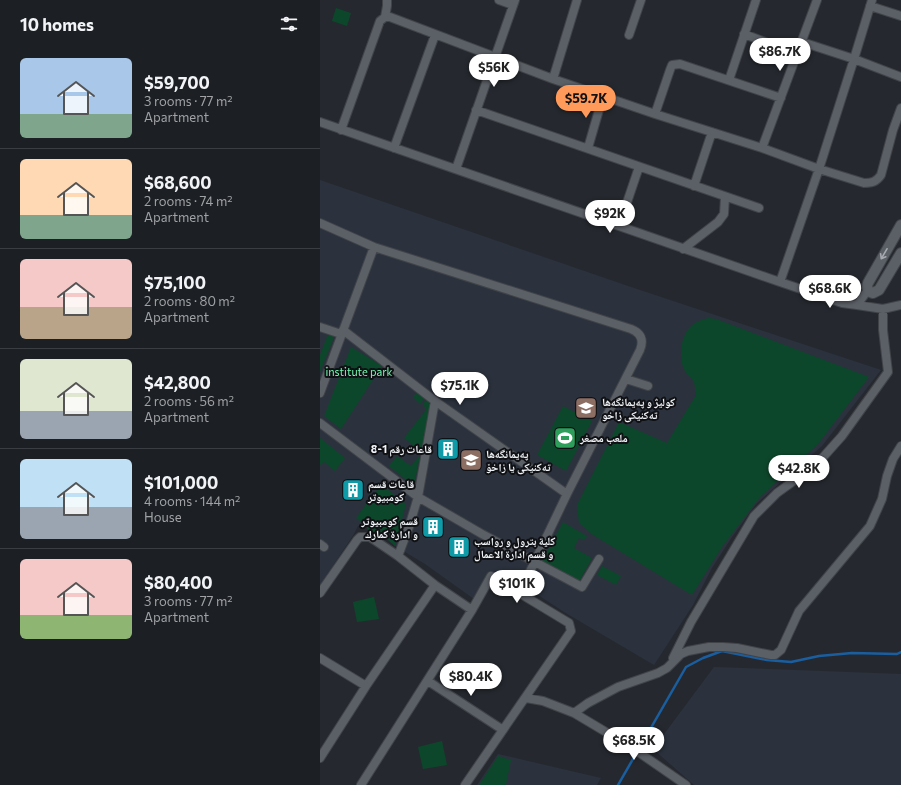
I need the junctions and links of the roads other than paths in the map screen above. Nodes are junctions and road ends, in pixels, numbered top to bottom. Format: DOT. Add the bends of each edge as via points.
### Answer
graph roads {
  1 [pos="387,0"];
  2 [pos="499,0"];
  3 [pos="577,0"];
  4 [pos="641,0"];
  5 [pos="756,0"];
  6 [pos="817,0"];
  7 [pos="514,3"];
  8 [pos="871,3"];
  9 [pos="901,16"];
  10 [pos="385,17"];
  11 [pos="744,34"];
  12 [pos="435,35"];
  13 [pos="629,35"];
  14 [pos="802,42"];
  15 [pos="797,54"];
  16 [pos="494,57"];
  17 [pos="854,59"];
  18 [pos="901,77"];
  19 [pos="553,79"];
  20 [pos="729,80"];
  21 [pos="603,96"];
  22 [pos="781,98"];
  23 [pos="901,108"];
  24 [pos="476,110"];
  25 [pos="655,114"];
  26 [pos="320,122"];
  27 [pos="341,130"];
  28 [pos="712,132"];
  29 [pos="394,148"];
  30 [pos="588,148"];
  31 [pos="762,148"];
  32 [pos="639,167"];
  33 [pos="456,169"];
  34 [pos="819,169"];
  35 [pos="694,186"];
  36 [pos="725,197"];
  37 [pos="759,208"];
  38 [pos="320,223"];
  39 [pos="901,225"];
  40 [pos="620,226"];
  41 [pos="374,247"];
  42 [pos="683,249"];
  43 [pos="901,253"];
  44 [pos="780,282"];
  45 [pos="868,290"];
  46 [pos="857,305"];
  47 [pos="901,305"];
  48 [pos="883,309"];
  49 [pos="320,327"];
  50 [pos="342,332"];
  51 [pos="626,379"];
  52 [pos="648,386"];
  53 [pos="320,392"];
  54 [pos="435,401"];
  55 [pos="320,423"];
  56 [pos="901,446"];
  57 [pos="567,494"];
  58 [pos="418,497"];
  59 [pos="398,556"];
  60 [pos="599,559"];
  61 [pos="535,562"];
  62 [pos="524,584"];
  63 [pos="435,585"];
  64 [pos="320,593"];
  65 [pos="472,610"];
  66 [pos="320,658"];
  67 [pos="670,664"];
  68 [pos="428,681"];
  69 [pos="366,686"];
  70 [pos="526,698"];
  71 [pos="574,713"];
  72 [pos="503,730"];
  73 [pos="320,758"];
  74 [pos="360,785"];
  75 [pos="465,785"];
  76 [pos="686,785"];
  1 -- 10 [label="street"];
  2 -- 7 [label="street"];
  3 -- 19 [label="street"];
  4 -- 13 [label="street"];
  5 -- 11 [label="street"];
  6 -- 14 [label="street"];
  7 -- 16 [label="street"];
  8 -- 9 [label="street"];
  8 -- 17 [label="street"];
  10 -- 12 [label="street"];
  10 -- 27 [label="street" via="380,20"];
  11 -- 15 [label="street"];
  11 -- 20 [label="street"];
  12 -- 16 [label="street"];
  12 -- 29 [label="street"];
  14 -- 15 [label="street"];
  14 -- 17 [label="street"];
  15 -- 22 [label="street"];
  16 -- 19 [label="street"];
  16 -- 24 [label="street"];
  17 -- 18 [label="street"];
  17 -- 34 [label="street"];
  19 -- 21 [label="street"];
  20 -- 22 [label="street"];
  20 -- 25 [label="street" via="680,64 672,65"];
  21 -- 25 [label="street"];
  21 -- 30 [label="street"];
  22 -- 31 [label="street"];
  23 -- 34 [label="street" via="882,175 877,181 864,183"];
  24 -- 30 [label="street"];
  24 -- 33 [label="street"];
  25 -- 28 [label="street"];
  26 -- 27 [label="street"];
  27 -- 29 [label="street"];
  28 -- 31 [label="street"];
  28 -- 35 [label="street"];
  29 -- 33 [label="street"];
  30 -- 32 [label="street"];
  31 -- 34 [label="street"];
  32 -- 35 [label="street"];
  32 -- 40 [label="street"];
  33 -- 40 [label="street"];
  34 -- 44 [label="street"];
  35 -- 36 [label="street"];
  36 -- 37 [label="street"];
  36 -- 42 [label="street" via="724,214 718,222"];
  38 -- 41 [label="street"];
  39 -- 45 [label="street, one-way" via="868,283"];
  40 -- 42 [label="street"];
  41 -- 50 [label="street"];
  41 -- 51 [label="street" via="635,331 641,337 642,346"];
  42 -- 44 [label="street"];
  43 -- 45 [label="street" via="879,290 873,293"];
  44 -- 46 [label="street" via="842,303"];
  45 -- 46 [label="street"];
  46 -- 48 [label="street"];
  47 -- 48 [label="street"];
  48 -- 67 [label="street" via="888,372 842,436 817,464 777,493 754,516 691,622"];
  49 -- 50 [label="street"];
  50 -- 53 [label="street"];
  50 -- 54 [label="street"];
  51 -- 52 [label="street"];
  51 -- 57 [label="street"];
  54 -- 57 [label="street"];
  54 -- 58 [label="street"];
  55 -- 58 [label="street"];
  56 -- 67 [label="street" via="893,460 882,499 870,526 799,611 779,653 768,655 737,648 709,647 681,654"];
  57 -- 61 [label="street"];
  58 -- 59 [label="street"];
  58 -- 61 [label="street"];
  59 -- 63 [label="street"];
  59 -- 64 [label="street" via="370,537 360,537"];
  60 -- 61 [label="street" via="582,587"];
  61 -- 62 [label="street"];
  63 -- 65 [label="street"];
  63 -- 69 [label="street"];
  65 -- 68 [label="street"];
  65 -- 70 [label="street" via="491,576 569,623 571,631"];
  66 -- 69 [label="street"];
  67 -- 71 [label="street" via="658,673 603,694"];
  68 -- 72 [label="street"];
  68 -- 74 [label="street"];
  69 -- 73 [label="street"];
  70 -- 71 [label="street" via="553,704"];
  70 -- 72 [label="street"];
  71 -- 76 [label="street" via="631,747"];
  72 -- 75 [label="street"];
}
